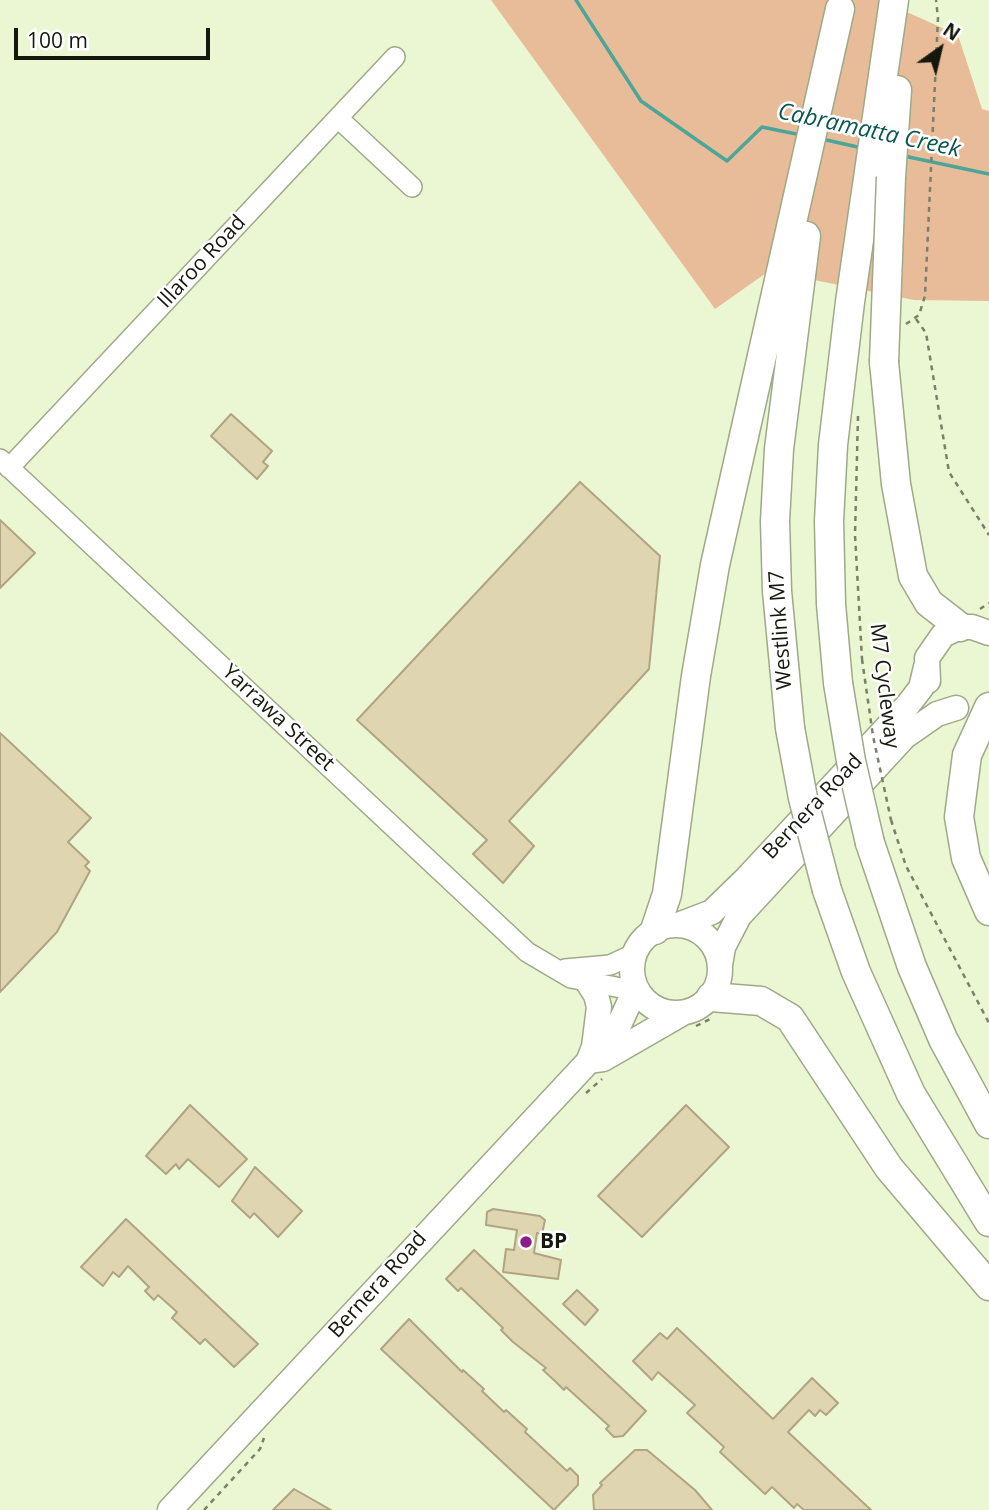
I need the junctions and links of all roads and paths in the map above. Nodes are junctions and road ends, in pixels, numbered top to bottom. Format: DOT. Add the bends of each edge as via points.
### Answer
graph roads {
  1 [pos="894,0"];
  2 [pos="902,0"];
  3 [pos="936,0"];
  4 [pos="841,4"];
  5 [pos="395,57"];
  6 [pos="338,118"];
  7 [pos="412,187"];
  8 [pos="777,345"];
  9 [pos="859,411"];
  10 [pos="5,463"];
  11 [pos="989,534"];
  12 [pos="977,626"];
  13 [pos="926,667"];
  14 [pos="989,706"];
  15 [pos="956,708"];
  16 [pos="989,911"];
  17 [pos="666,928"];
  18 [pos="634,954"];
  19 [pos="720,965"];
  20 [pos="561,970"];
  21 [pos="587,981"];
  22 [pos="636,987"];
  23 [pos="711,997"];
  24 [pos="681,1014"];
  25 [pos="989,1023"];
  26 [pos="595,1063"];
  27 [pos="583,1096"];
  28 [pos="989,1124"];
  29 [pos="989,1222"];
  30 [pos="989,1286"];
  31 [pos="265,1434"];
  32 [pos="170,1510"];
  33 [pos="204,1510"];
  1 -- 28 [label="highway, bridge" via="843,355 829,521 831,604 850,761 870,843 912,967 943,1039"];
  2 -- 12 [label="highway, bridge" via="884,362 896,484 913,576 929,603"];
  3 -- 11 [label="path" via="925,296 916,319 926,333 949,472"];
  4 -- 8 [label="highway, Westlink M7"];
  5 -- 6 [label="street, Illaroo Road"];
  6 -- 7 [label="street"];
  6 -- 10 [label="street, Illaroo Road"];
  8 -- 17 [label="highway" via="705,617"];
  8 -- 29 [label="highway, Westlink M7, bridge" via="776,591 790,728 803,798 827,890 856,972 911,1094"];
  9 -- 25 [label="path, M7 Cycleway, bridge" via="855,535 862,659 873,736 906,866"];
  10 -- 20 [label="street, Yarrawa Street" via="527,952"];
  12 -- 13 [label="main road, Bernera Road" via="936,641"];
  13 -- 15 [label="main road" via="933,693"];
  13 -- 17 [label="main road, Bernera Road" via="921,688 907,706 739,886 712,912"];
  14 -- 15 [label="main road, Bernera Road"];
  14 -- 16 [label="highway" via="967,755 959,817 966,858"];
  15 -- 19 [label="main road, Bernera Road" via="937,713 904,737 739,916"];
  17 -- 18 [label="main road" via="642,940"];
  17 -- 19 [label="main road" via="702,933"];
  18 -- 20 [label="street" via="610,965"];
  18 -- 22 [label="main road"];
  19 -- 23 [label="main road"];
  20 -- 21 [label="street, Yarrawa Street"];
  21 -- 22 [label="street, Yarrawa Street"];
  21 -- 26 [label="main road" via="599,1007"];
  22 -- 24 [label="main road" via="654,1008"];
  22 -- 26 [label="main road, Bernera Road"];
  23 -- 24 [label="main road"];
  23 -- 30 [label="highway" via="761,1001 790,1018 889,1168"];
  24 -- 26 [label="main road, Bernera Road"];
  26 -- 27 [label="path"];
  26 -- 32 [label="main road, Bernera Road"];
  31 -- 33 [label="path" via="260,1449"];
}
